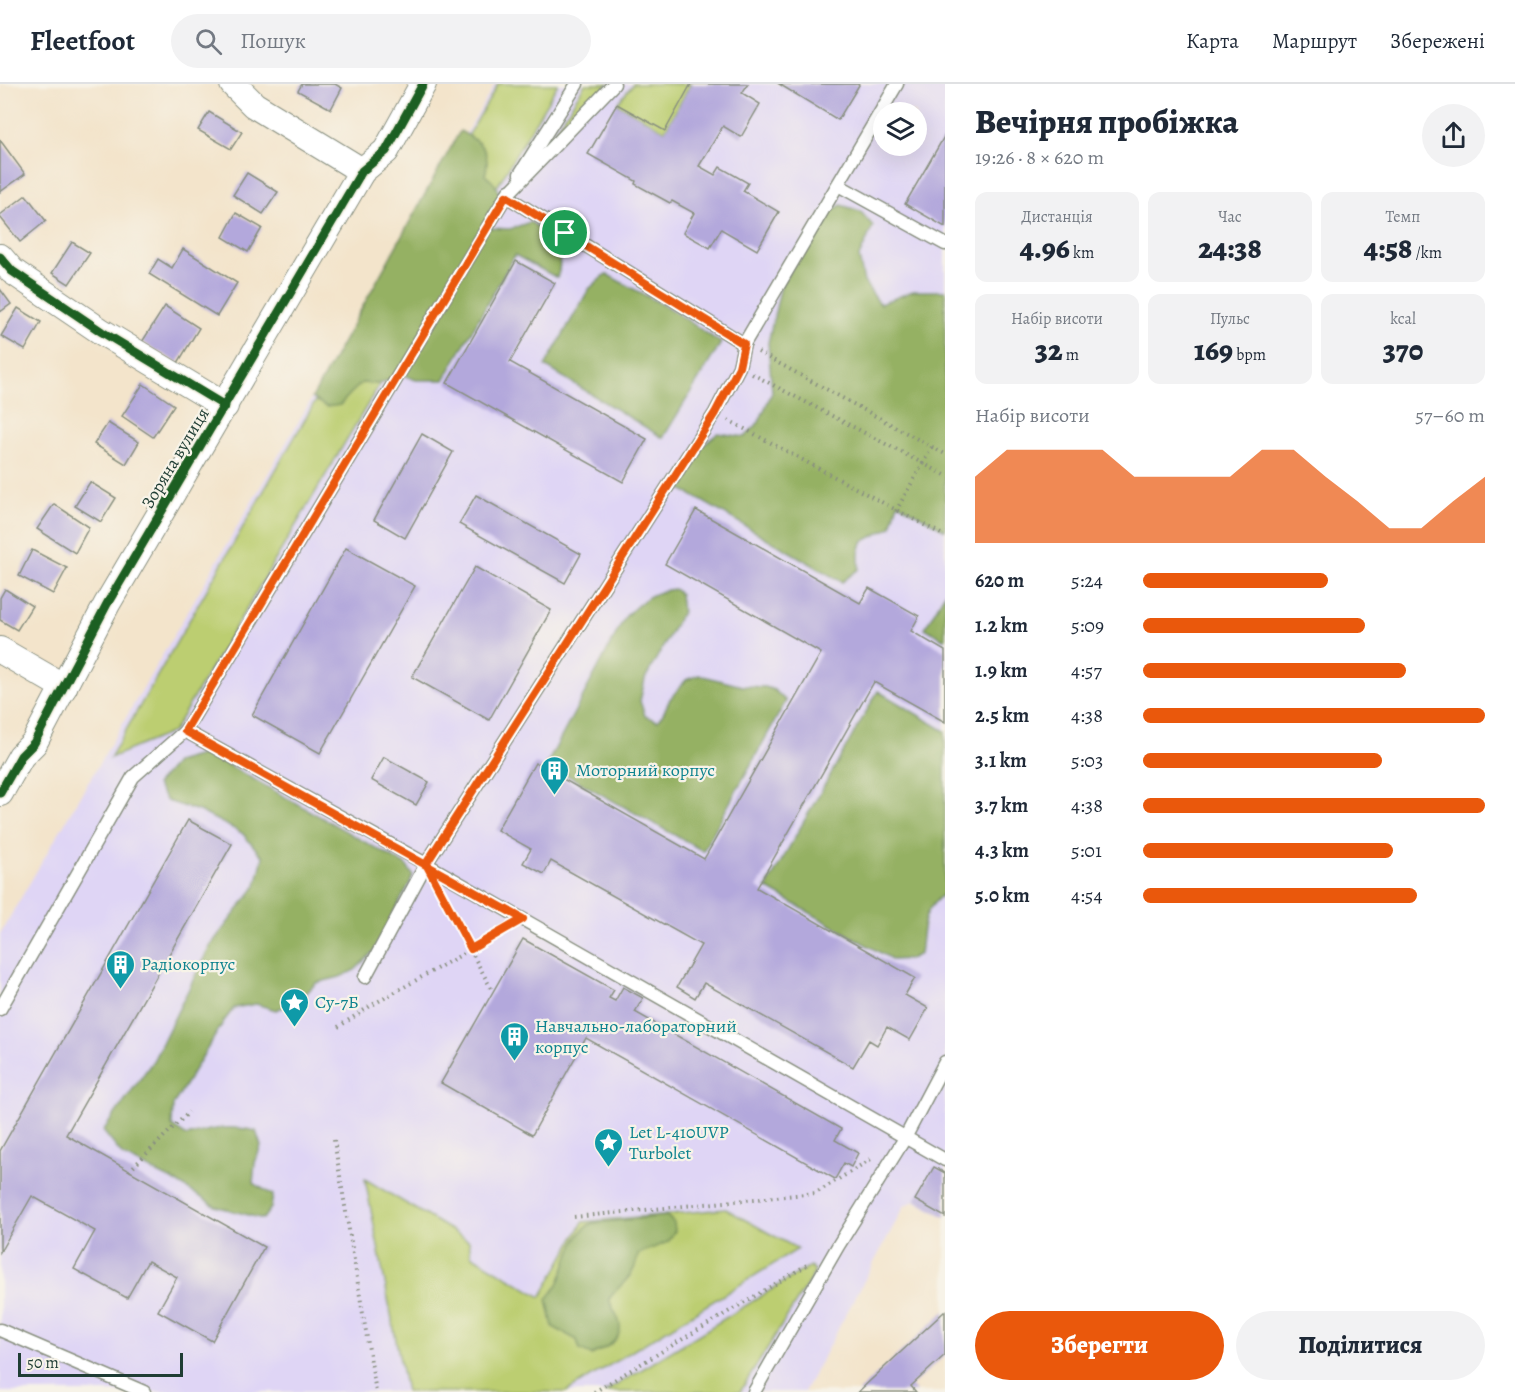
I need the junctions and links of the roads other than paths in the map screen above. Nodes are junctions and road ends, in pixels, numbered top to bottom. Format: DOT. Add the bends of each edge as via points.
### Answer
graph roads {
  1 [pos="233,84"];
  2 [pos="423,84"];
  3 [pos="577,84"];
  4 [pos="614,84"];
  5 [pos="897,84"];
  6 [pos="362,171"];
  7 [pos="838,184"];
  8 [pos="506,196"];
  9 [pos="945,244"];
  10 [pos="0,257"];
  11 [pos="744,344"];
  12 [pos="225,406"];
  13 [pos="0,650"];
  14 [pos="64,687"];
  15 [pos="185,731"];
  16 [pos="0,793"];
  17 [pos="426,864"];
  18 [pos="365,977"];
  19 [pos="0,1009"];
  20 [pos="945,1062"];
  21 [pos="905,1138"];
  22 [pos="945,1160"];
  23 [pos="0,1330"];
  24 [pos="144,1392"];
  25 [pos="754,1392"];
  1 -- 6 [label="street" via="254,105"];
  2 -- 6 [label="street, Зоряна вулиця" via="386,151"];
  3 -- 8 [label="lane"];
  4 -- 8 [label="lane"];
  5 -- 7 [label="lane"];
  6 -- 12 [label="street, Зоряна вулиця"];
  7 -- 9 [label="lane"];
  7 -- 11 [label="lane"];
  8 -- 11 [label="lane"];
  8 -- 15 [label="lane"];
  10 -- 12 [label="street" via="12,271 102,332"];
  11 -- 17 [label="lane" via="739,367 715,413"];
  12 -- 14 [label="street, Зоряна вулиця" via="107,604"];
  13 -- 14 [label="street"];
  14 -- 16 [label="street, Зоряна вулиця" via="34,743 21,756"];
  15 -- 17 [label="lane"];
  15 -- 19 [label="lane" via="134,777"];
  17 -- 18 [label="lane"];
  17 -- 21 [label="lane"];
  20 -- 21 [label="lane"];
  21 -- 22 [label="lane"];
  21 -- 25 [label="lane"];
  23 -- 24 [label="lane"];
}
